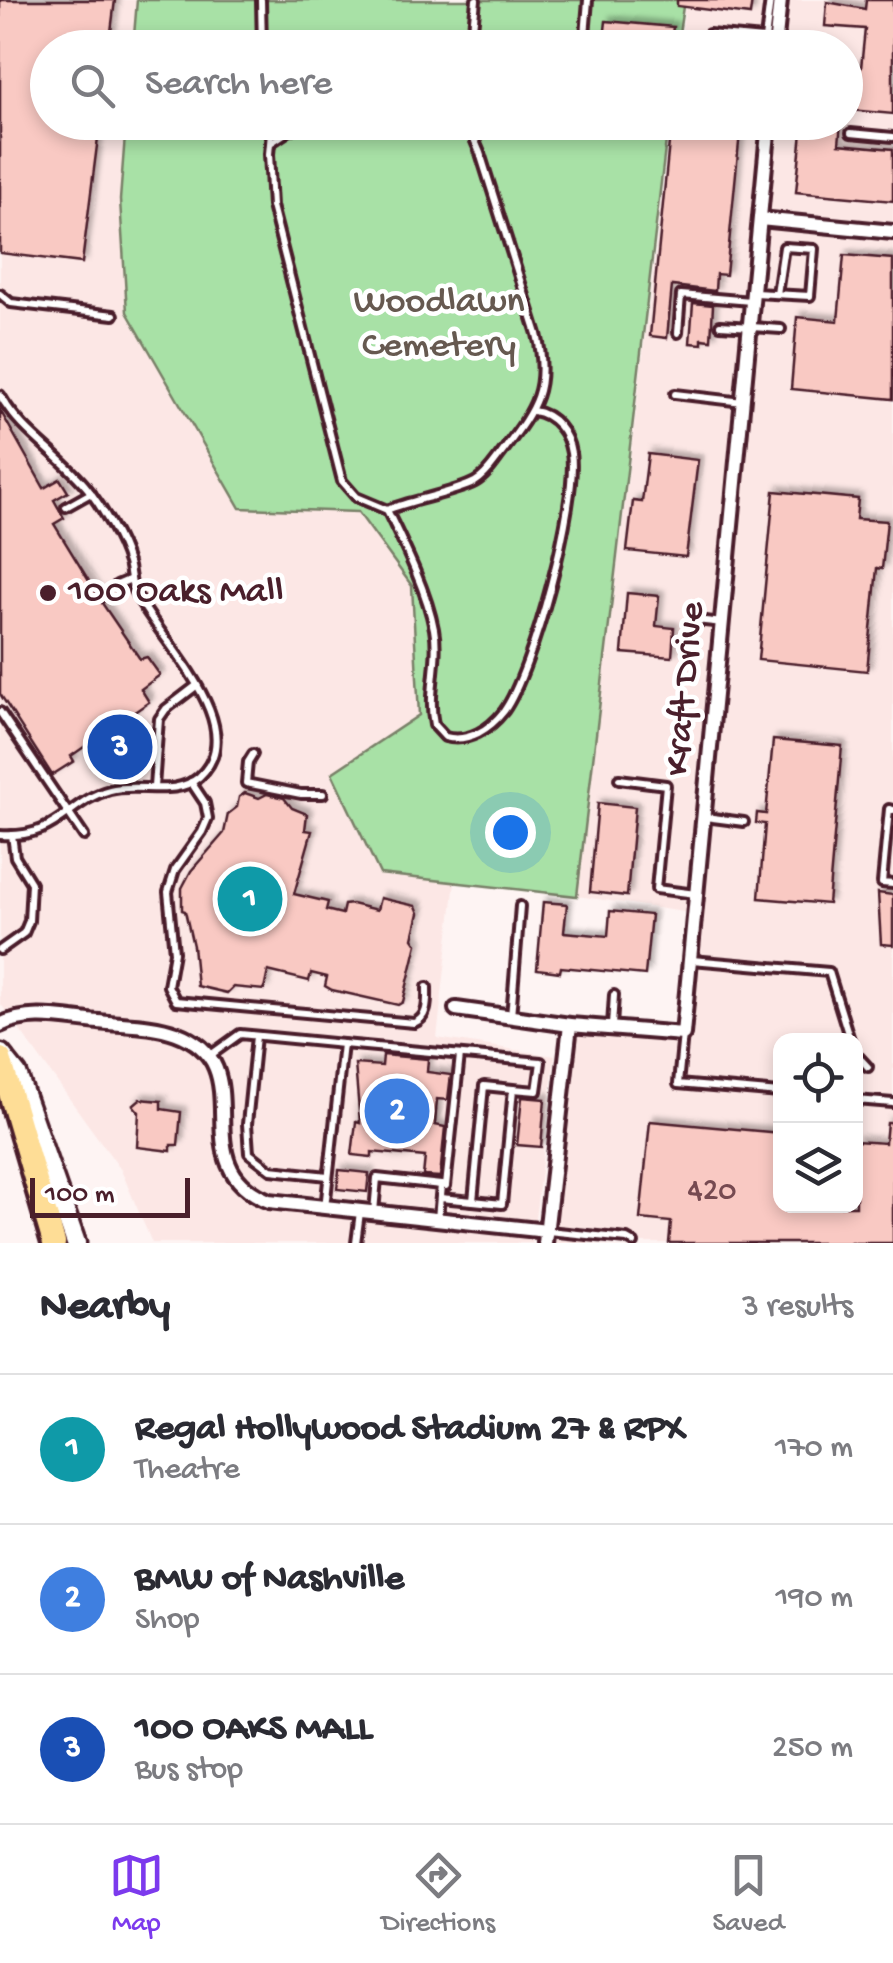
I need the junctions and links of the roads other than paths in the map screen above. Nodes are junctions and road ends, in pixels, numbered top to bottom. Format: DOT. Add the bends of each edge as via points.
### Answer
graph roads {
  1 [pos="262,0"];
  2 [pos="476,0"];
  3 [pos="588,0"];
  4 [pos="770,0"];
  5 [pos="780,0"];
  6 [pos="262,30"];
  7 [pos="473,30"];
  8 [pos="586,30"];
  9 [pos="772,30"];
  10 [pos="775,30"];
  11 [pos="863,134"];
  12 [pos="893,137"];
  13 [pos="271,140"];
  14 [pos="275,140"];
  15 [pos="475,140"];
  16 [pos="767,140"];
  17 [pos="271,143"];
  18 [pos="760,219"];
  19 [pos="893,232"];
  20 [pos="0,294"];
  21 [pos="777,294"];
  22 [pos="753,297"];
  23 [pos="114,316"];
  24 [pos="720,325"];
  25 [pos="750,327"];
  26 [pos="781,329"];
  27 [pos="678,333"];
  28 [pos="675,394"];
  29 [pos="0,395"];
  30 [pos="743,402"];
  31 [pos="533,411"];
  32 [pos="90,493"];
  33 [pos="66,507"];
  34 [pos="387,510"];
  35 [pos="130,579"];
  36 [pos="117,585"];
  37 [pos="696,620"];
  38 [pos="723,622"];
  39 [pos="196,686"];
  40 [pos="0,712"];
  41 [pos="253,754"];
  42 [pos="620,779"];
  43 [pos="191,782"];
  44 [pos="154,788"];
  45 [pos="323,794"];
  46 [pos="893,810"];
  47 [pos="69,815"];
  48 [pos="705,818"];
  49 [pos="744,822"];
  50 [pos="0,835"];
  51 [pos="12,835"];
  52 [pos="84,836"];
  53 [pos="893,884"];
  54 [pos="697,894"];
  55 [pos="520,906"];
  56 [pos="0,950"];
  57 [pos="690,960"];
  58 [pos="427,987"];
  59 [pos="614,995"];
  60 [pos="456,1009"];
  61 [pos="511,1017"];
  62 [pos="0,1025"];
  63 [pos="570,1025"];
  64 [pos="612,1026"];
  65 [pos="848,1033"];
  66 [pos="683,1034"];
  67 [pos="256,1036"];
  68 [pos="343,1044"];
  69 [pos="0,1055"];
  70 [pos="460,1055"];
  71 [pos="208,1057"];
  72 [pos="863,1062"];
  73 [pos="868,1068"];
  74 [pos="513,1089"];
  75 [pos="773,1092"];
  76 [pos="863,1101"];
  77 [pos="893,1103"];
  78 [pos="328,1176"];
  79 [pos="441,1185"];
  80 [pos="440,1198"];
  81 [pos="473,1202"];
  82 [pos="325,1209"];
  83 [pos="367,1213"];
  84 [pos="438,1220"];
  85 [pos="546,1237"];
  86 [pos="54,1243"];
  87 [pos="76,1243"];
  88 [pos="356,1243"];
  89 [pos="634,1243"];
  1 -- 6 [label="lane"];
  2 -- 7 [label="lane"];
  3 -- 8 [label="lane"];
  4 -- 9 [label="lane"];
  5 -- 10 [label="street"];
  11 -- 12 [label="lane"];
  13 -- 17 [label="lane"];
  14 -- 17 [label="lane"];
  15 -- 31 [label="lane" via="538,334 541,370"];
  16 -- 18 [label="street, Kraft Drive"];
  17 -- 34 [label="lane" via="272,206 342,481 356,497"];
  18 -- 19 [label="street"];
  18 -- 22 [label="street, Kraft Drive"];
  20 -- 23 [label="lane" via="11,303"];
  21 -- 21 [label="lane" via="810,296 814,249 784,247"];
  21 -- 22 [label="lane"];
  22 -- 25 [label="street, Kraft Drive"];
  22 -- 27 [label="lane" via="682,295"];
  24 -- 25 [label="lane"];
  25 -- 26 [label="lane"];
  25 -- 30 [label="street, Kraft Drive"];
  28 -- 30 [label="lane"];
  29 -- 32 [label="lane" via="18,422"];
  30 -- 38 [label="street, Kraft Drive"];
  31 -- 34 [label="lane" via="476,482"];
  31 -- 34 [label="lane" via="558,424 572,456 552,581 515,692 494,721 469,738 448,738 434,725 435,634"];
  32 -- 33 [label="lane"];
  32 -- 35 [label="lane" via="126,557"];
  35 -- 36 [label="lane"];
  35 -- 39 [label="lane"];
  37 -- 38 [label="lane"];
  38 -- 48 [label="street, Kraft Drive"];
  39 -- 43 [label="lane" via="214,716 217,743"];
  39 -- 44 [label="lane" via="159,719"];
  40 -- 47 [label="lane"];
  41 -- 45 [label="lane" via="246,784"];
  42 -- 54 [label="lane" via="666,785 656,889"];
  43 -- 44 [label="lane"];
  43 -- 58 [label="lane" via="208,813 167,898 174,952 168,986 176,1001 414,1023 426,1011"];
  44 -- 47 [label="lane" via="110,790"];
  46 -- 53 [label="lane" via="882,883"];
  47 -- 51 [label="lane" via="42,830"];
  47 -- 52 [label="lane"];
  48 -- 49 [label="lane"];
  48 -- 54 [label="street, Kraft Drive"];
  50 -- 51 [label="lane"];
  51 -- 56 [label="lane" via="30,884 28,924"];
  54 -- 57 [label="street, Kraft Drive"];
  55 -- 61 [label="lane"];
  57 -- 65 [label="lane" via="829,972"];
  57 -- 66 [label="street, Kraft Drive"];
  59 -- 64 [label="lane"];
  60 -- 61 [label="street"];
  61 -- 63 [label="street"];
  62 -- 71 [label="street" via="28,1016 160,1029 190,1040"];
  63 -- 64 [label="street"];
  63 -- 85 [label="street"];
  64 -- 66 [label="street"];
  66 -- 75 [label="lane" via="678,1084"];
  67 -- 68 [label="lane"];
  67 -- 71 [label="lane" via="237,1034"];
  67 -- 78 [label="lane" via="249,1153 270,1170"];
  68 -- 70 [label="lane"];
  68 -- 78 [label="lane"];
  69 -- 86 [label="highway"];
  69 -- 87 [label="main road" via="17,1074"];
  70 -- 74 [label="lane" via="540,1062 537,1091"];
  70 -- 79 [label="lane" via="446,1186"];
  71 -- 82 [label="street" via="222,1089 224,1152 238,1180 269,1202"];
  72 -- 73 [label="lane"];
  74 -- 81 [label="lane" via="502,1204"];
  74 -- 81 [label="lane" via="484,1086"];
  76 -- 77 [label="lane"];
  78 -- 82 [label="lane"];
  79 -- 80 [label="lane"];
  79 -- 83 [label="lane" via="378,1178"];
  80 -- 81 [label="lane"];
  80 -- 84 [label="lane"];
  82 -- 83 [label="street"];
  83 -- 84 [label="street"];
  83 -- 88 [label="lane"];
  84 -- 85 [label="street"];
  85 -- 89 [label="lane"];
}
